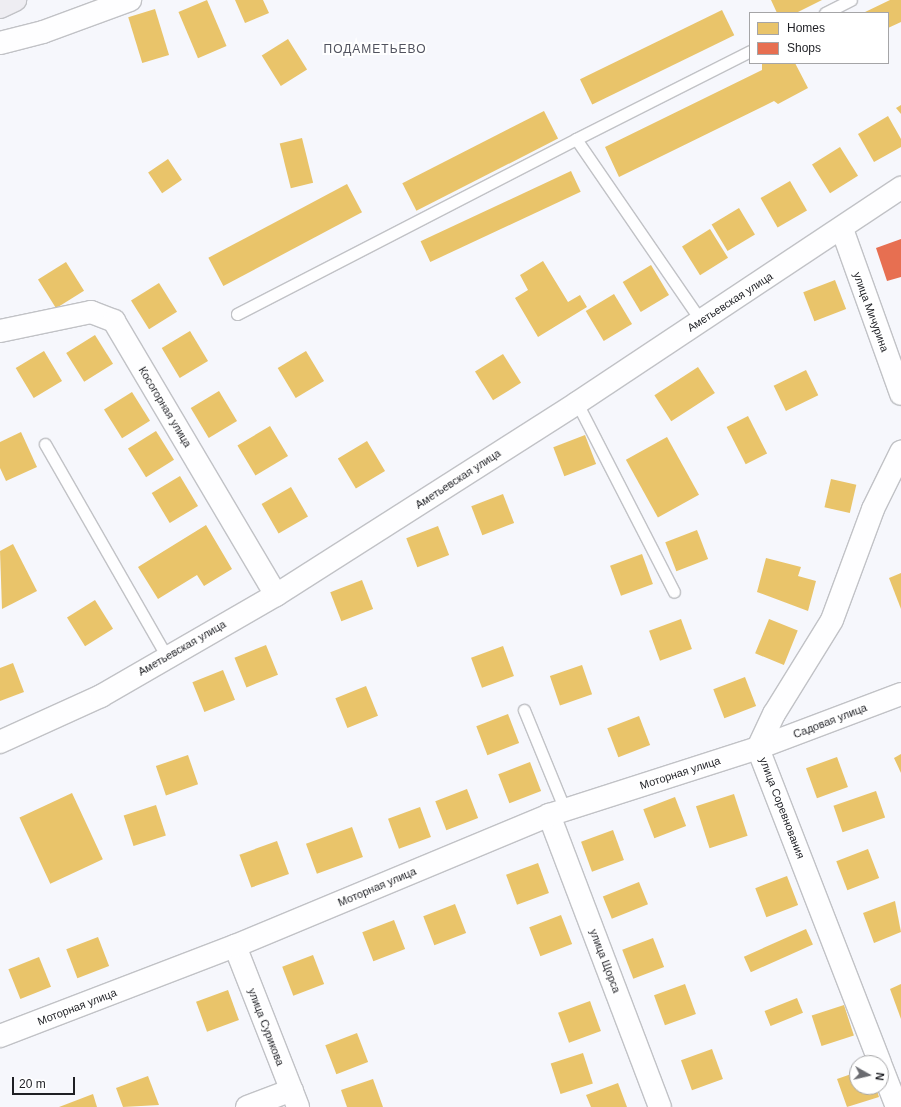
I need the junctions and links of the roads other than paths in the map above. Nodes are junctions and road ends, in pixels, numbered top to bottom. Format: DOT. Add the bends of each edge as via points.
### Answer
graph roads {
  1 [pos="15,0"];
  2 [pos="130,0"];
  3 [pos="851,0"];
  4 [pos="0,7"];
  5 [pos="827,12"];
  6 [pos="0,43"];
  7 [pos="749,52"];
  8 [pos="576,139"];
  9 [pos="901,188"];
  10 [pos="842,229"];
  11 [pos="237,314"];
  12 [pos="701,322"];
  13 [pos="0,331"];
  14 [pos="901,394"];
  15 [pos="577,402"];
  16 [pos="45,444"];
  17 [pos="901,452"];
  18 [pos="674,592"];
  19 [pos="276,595"];
  20 [pos="167,657"];
  21 [pos="901,694"];
  22 [pos="524,710"];
  23 [pos="0,742"];
  24 [pos="758,748"];
  25 [pos="557,813"];
  26 [pos="235,946"];
  27 [pos="0,1036"];
  28 [pos="877,1055"];
  29 [pos="889,1087"];
  30 [pos="295,1099"];
  31 [pos="247,1107"];
  32 [pos="660,1107"];
  33 [pos="897,1107"];
  1 -- 4 [label="main road"];
  2 -- 6 [label="street" via="43,32"];
  3 -- 5 [label="lane"];
  7 -- 8 [label="lane"];
  8 -- 11 [label="lane"];
  8 -- 12 [label="lane"];
  9 -- 10 [label="street, Аметьевская улица"];
  10 -- 12 [label="street, Аметьевская улица"];
  10 -- 14 [label="street, улица Мичурина"];
  12 -- 15 [label="street, Аметьевская улица"];
  13 -- 19 [label="street, Косогорная улица" via="91,312 114,320"];
  15 -- 18 [label="lane"];
  15 -- 19 [label="street, Аметьевская улица"];
  16 -- 20 [label="lane"];
  17 -- 24 [label="street, улица Соревнования" via="873,508 832,620 774,714"];
  19 -- 20 [label="street, Аметьевская улица"];
  20 -- 23 [label="street, Аметьевская улица" via="101,696"];
  21 -- 24 [label="street, Садовая улица"];
  22 -- 25 [label="lane"];
  24 -- 25 [label="street, Моторная улица"];
  24 -- 28 [label="street, улица Соревнования"];
  25 -- 26 [label="street, Моторная улица"];
  25 -- 32 [label="street, улица Щорса"];
  26 -- 27 [label="street, Моторная улица"];
  26 -- 30 [label="street, улица Сурикова"];
  29 -- 33 [label="street, улица Соревнования"];
  30 -- 31 [label="street"];
}
